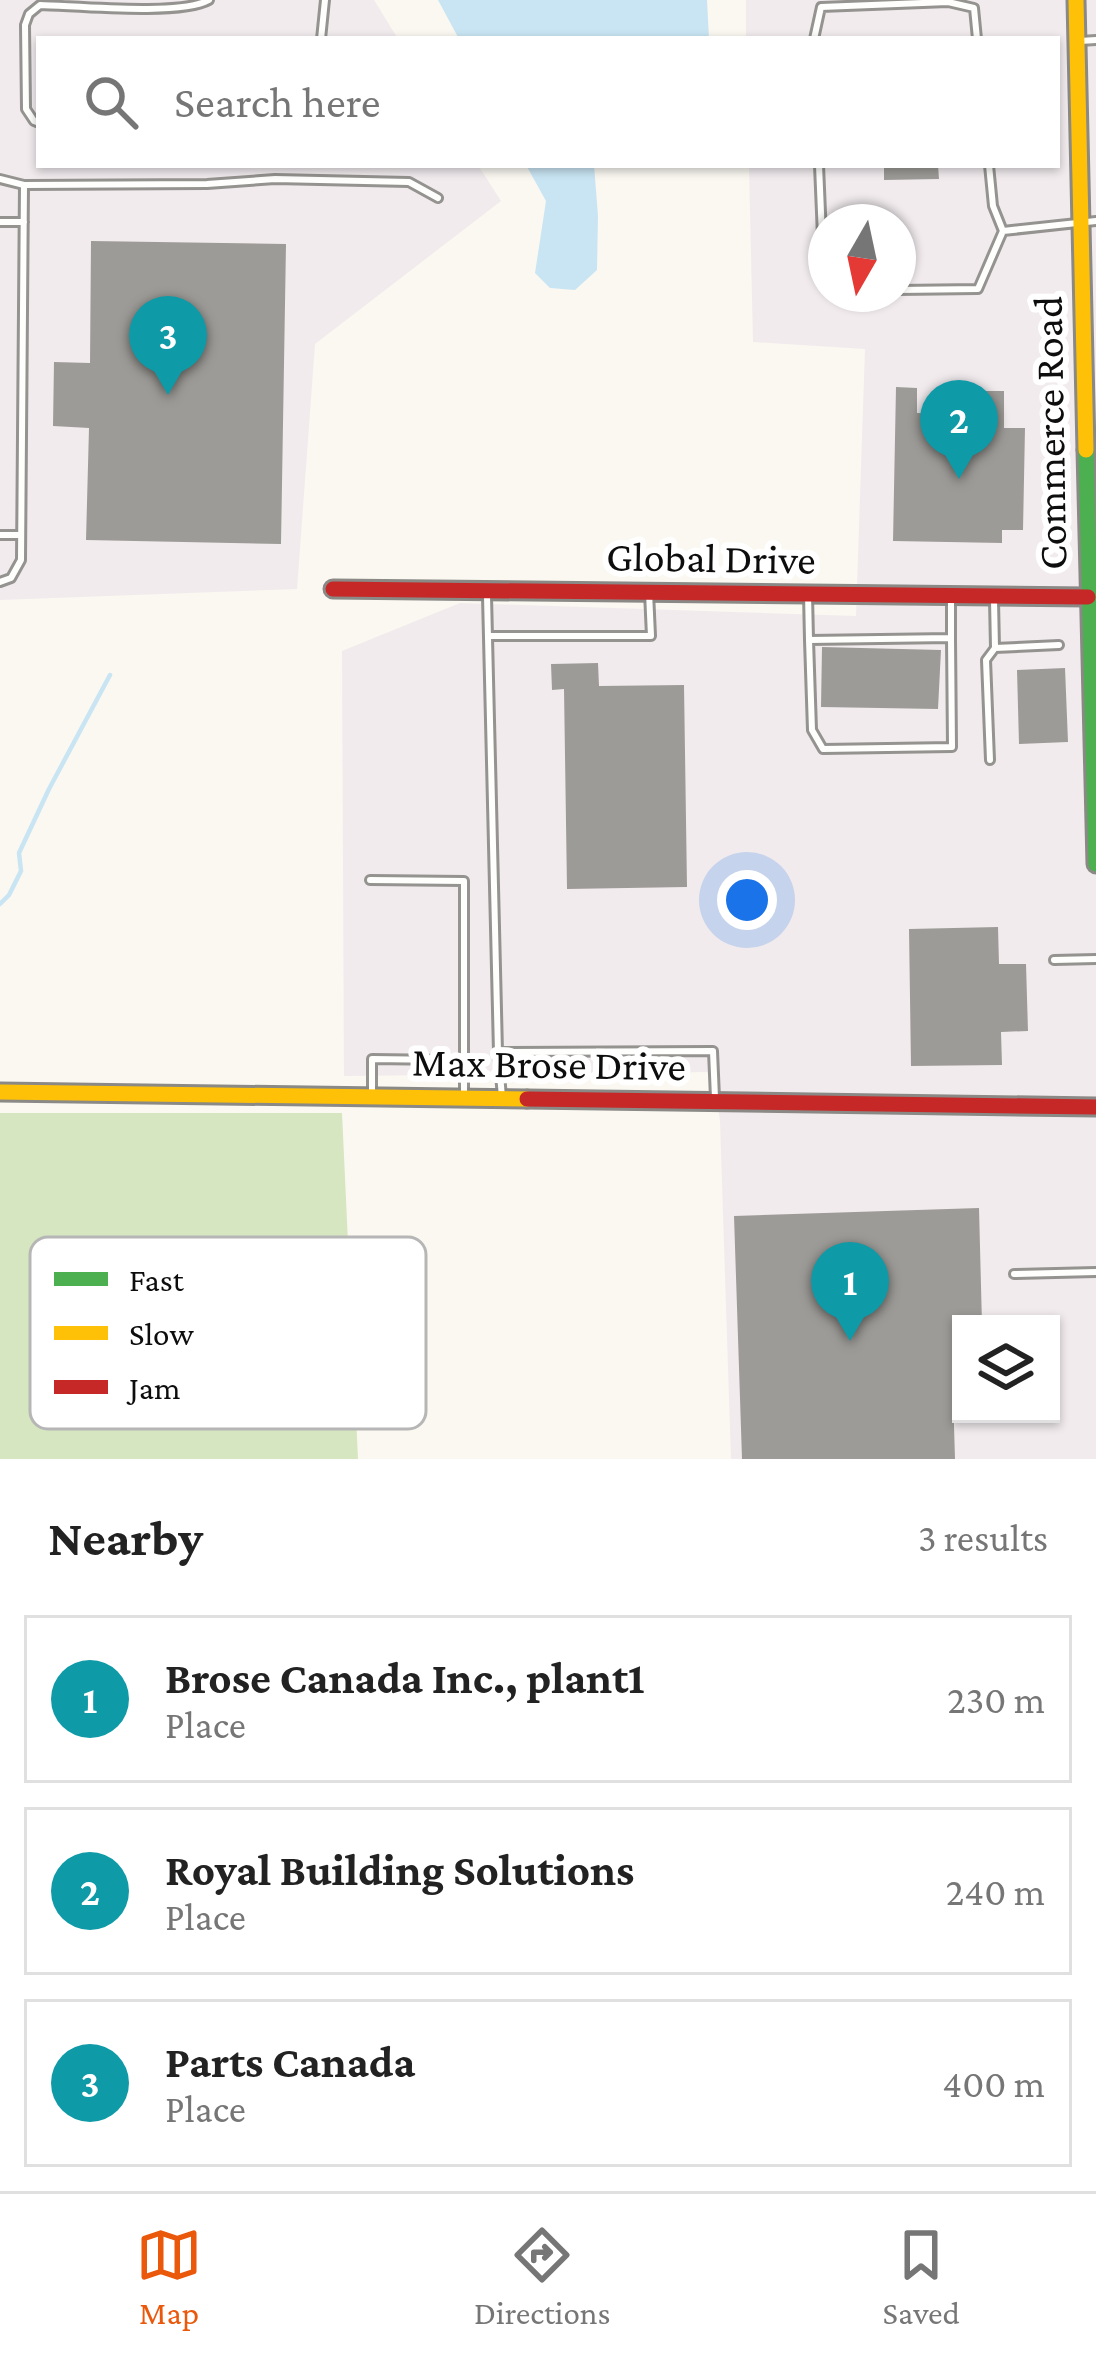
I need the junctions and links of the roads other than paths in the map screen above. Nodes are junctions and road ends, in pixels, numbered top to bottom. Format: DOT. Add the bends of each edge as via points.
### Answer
graph roads {
  1 [pos="208,0"];
  2 [pos="326,0"];
  3 [pos="1076,0"];
  4 [pos="321,36"];
  5 [pos="815,36"];
  6 [pos="977,36"];
  7 [pos="1096,40"];
  8 [pos="1077,41"];
  9 [pos="36,122"];
  10 [pos="819,168"];
  11 [pos="989,168"];
  12 [pos="0,179"];
  13 [pos="24,185"];
  14 [pos="438,199"];
  15 [pos="821,204"];
  16 [pos="0,222"];
  17 [pos="24,222"];
  18 [pos="1088,222"];
  19 [pos="1004,231"];
  20 [pos="1089,254"];
  21 [pos="916,290"];
  22 [pos="1090,419"];
  23 [pos="1092,520"];
  24 [pos="0,535"];
  25 [pos="21,536"];
  26 [pos="0,582"];
  27 [pos="333,589"];
  28 [pos="487,590"];
  29 [pos="649,592"];
  30 [pos="808,594"];
  31 [pos="951,596"];
  32 [pos="994,596"];
  33 [pos="1092,597"];
  34 [pos="488,636"];
  35 [pos="951,638"];
  36 [pos="809,640"];
  37 [pos="1059,645"];
  38 [pos="995,648"];
  39 [pos="990,760"];
  40 [pos="1095,822"];
  41 [pos="1096,864"];
  42 [pos="370,880"];
  43 [pos="1096,959"];
  44 [pos="1054,960"];
  45 [pos="498,1052"];
  46 [pos="448,1060"];
  47 [pos="0,1092"];
  48 [pos="372,1097"];
  49 [pos="464,1098"];
  50 [pos="502,1099"];
  51 [pos="716,1102"];
  52 [pos="1096,1107"];
  53 [pos="1096,1272"];
  54 [pos="1015,1274"];
  1 -- 9 [label="lane" via="170,9 40,5 25,25 26,109"];
  2 -- 4 [label="lane"];
  3 -- 8 [label="street, Commerce Road"];
  5 -- 6 [label="lane" via="821,7 948,2 974,8"];
  7 -- 8 [label="lane"];
  8 -- 18 [label="street, Commerce Road"];
  10 -- 15 [label="lane"];
  11 -- 19 [label="lane"];
  12 -- 13 [label="lane"];
  13 -- 14 [label="lane" via="409,182"];
  13 -- 17 [label="lane"];
  16 -- 17 [label="lane"];
  17 -- 25 [label="lane"];
  18 -- 19 [label="lane"];
  18 -- 20 [label="street, Commerce Road"];
  19 -- 21 [label="lane" via="978,289"];
  20 -- 22 [label="street, Commerce Road"];
  22 -- 23 [label="street, Commerce Road"];
  23 -- 33 [label="street, Commerce Road"];
  24 -- 25 [label="lane"];
  25 -- 26 [label="lane" via="20,560"];
  27 -- 28 [label="street, Global Drive"];
  28 -- 29 [label="street, Global Drive"];
  28 -- 34 [label="lane"];
  29 -- 30 [label="street, Global Drive"];
  29 -- 34 [label="lane" via="651,636"];
  30 -- 31 [label="street, Global Drive"];
  30 -- 36 [label="lane"];
  31 -- 32 [label="street, Global Drive"];
  31 -- 35 [label="lane"];
  32 -- 33 [label="street, Global Drive"];
  32 -- 38 [label="lane"];
  33 -- 40 [label="street, Commerce Road"];
  34 -- 45 [label="lane"];
  35 -- 36 [label="lane"];
  35 -- 36 [label="lane" via="952,747 823,749 812,730"];
  37 -- 38 [label="lane"];
  38 -- 39 [label="lane" via="986,660"];
  40 -- 41 [label="street, Commerce Road"];
  42 -- 49 [label="lane" via="464,881"];
  43 -- 44 [label="lane"];
  45 -- 50 [label="lane"];
  45 -- 51 [label="lane" via="713,1051"];
  46 -- 48 [label="lane" via="373,1060"];
  47 -- 48 [label="street, Max Brose Drive"];
  48 -- 49 [label="street, Max Brose Drive"];
  49 -- 50 [label="street, Max Brose Drive"];
  50 -- 51 [label="street, Max Brose Drive"];
  51 -- 52 [label="street, Max Brose Drive"];
  53 -- 54 [label="lane"];
}
